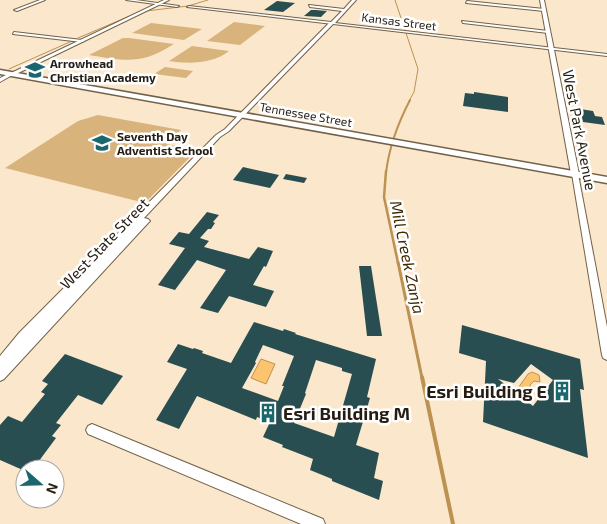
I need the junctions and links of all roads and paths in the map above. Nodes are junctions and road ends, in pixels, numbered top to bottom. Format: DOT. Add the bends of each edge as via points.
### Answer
graph roads {
  1 [pos="43,0"];
  2 [pos="128,0"];
  3 [pos="167,0"];
  4 [pos="354,0"];
  5 [pos="542,0"];
  6 [pos="467,2"];
  7 [pos="160,4"];
  8 [pos="177,6"];
  9 [pos="310,6"];
  10 [pos="189,7"];
  11 [pos="16,10"];
  12 [pos="344,10"];
  13 [pos="544,10"];
  14 [pos="463,22"];
  15 [pos="332,23"];
  16 [pos="548,32"];
  17 [pos="14,33"];
  18 [pos="82,41"];
  19 [pos="551,48"];
  20 [pos="607,54"];
  21 [pos="0,72"];
  22 [pos="12,74"];
  23 [pos="0,80"];
  24 [pos="241,115"];
  25 [pos="227,130"];
  26 [pos="575,174"];
  27 [pos="607,180"];
  28 [pos="607,355"];
  29 [pos="0,365"];
  30 [pos="0,376"];
  31 [pos="92,430"];
  32 [pos="318,524"];
  1 -- 11 [label="street"];
  2 -- 7 [label="street"];
  3 -- 7 [label="street"];
  4 -- 12 [label="street"];
  5 -- 13 [label="street, West Park Avenue"];
  6 -- 13 [label="street"];
  7 -- 8 [label="street"];
  7 -- 18 [label="street"];
  9 -- 12 [label="street"];
  10 -- 15 [label="street, Kansas Street"];
  12 -- 15 [label="street"];
  13 -- 16 [label="street, West Park Avenue"];
  14 -- 16 [label="street"];
  15 -- 19 [label="street, Kansas Street"];
  15 -- 24 [label="street, West State Street"];
  16 -- 19 [label="street, West Park Avenue"];
  17 -- 18 [label="street"];
  18 -- 22 [label="street"];
  19 -- 20 [label="street, Kansas Street"];
  19 -- 26 [label="street, West Park Avenue"];
  21 -- 22 [label="main road, Tennessee Street"];
  22 -- 23 [label="street"];
  22 -- 24 [label="main road, Tennessee Street"];
  24 -- 25 [label="street, West State Street"];
  24 -- 26 [label="main road, Tennessee Street"];
  25 -- 29 [label="street, West State Street" via="23,336"];
  25 -- 30 [label="street, West State Street" via="223,139"];
  26 -- 27 [label="main road, Tennessee Street"];
  26 -- 28 [label="street, West Park Avenue"];
  31 -- 32 [label="street"];
}
